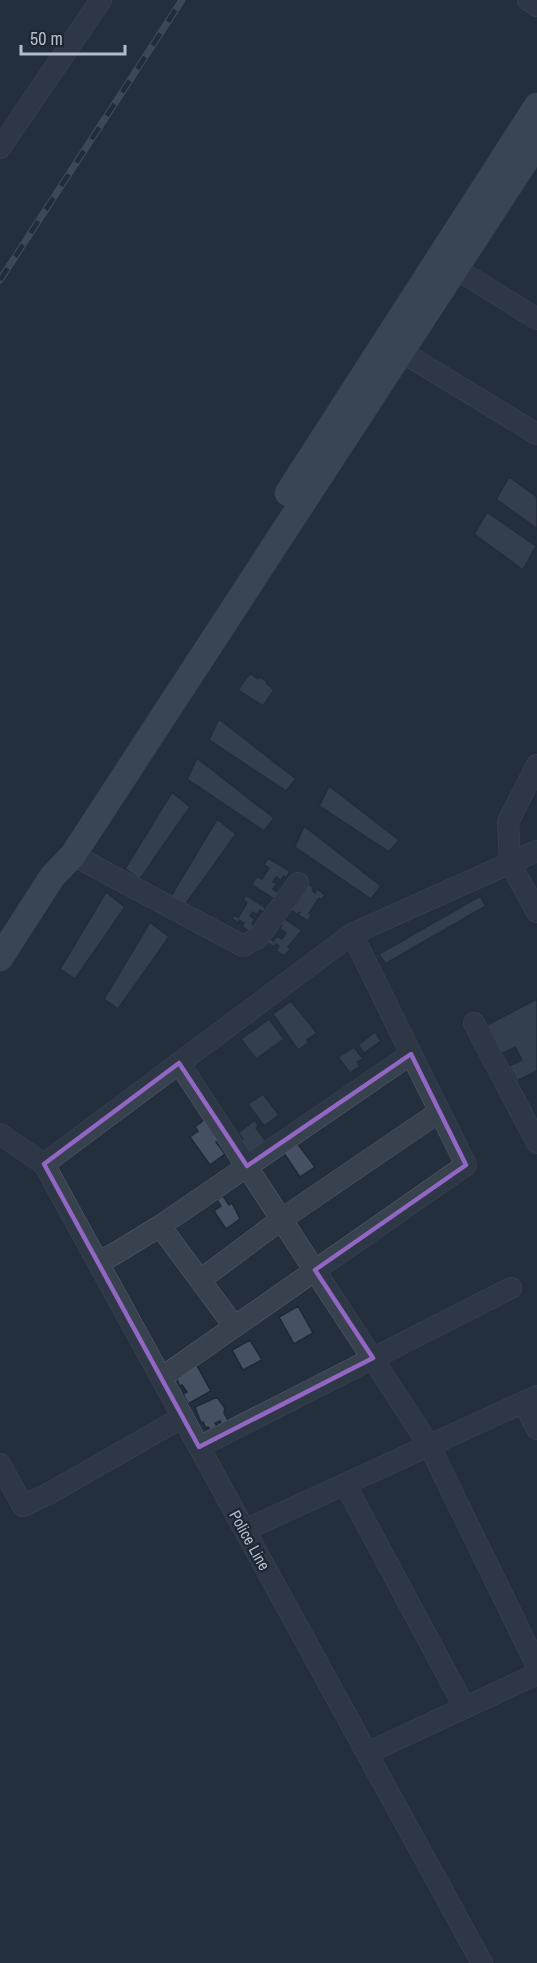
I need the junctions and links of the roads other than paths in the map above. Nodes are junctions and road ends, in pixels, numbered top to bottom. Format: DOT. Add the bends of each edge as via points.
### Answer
graph roads {
  1 [pos="101,0"];
  2 [pos="528,0"];
  3 [pos="537,6"];
  4 [pos="537,106"];
  5 [pos="537,143"];
  6 [pos="0,148"];
  7 [pos="455,268"];
  8 [pos="537,319"];
  9 [pos="393,347"];
  10 [pos="537,434"];
  11 [pos="537,765"];
  12 [pos="537,851"];
  13 [pos="73,855"];
  14 [pos="510,863"];
  15 [pos="52,877"];
  16 [pos="298,883"];
  17 [pos="537,912"];
  18 [pos="352,934"];
  19 [pos="0,958"];
  20 [pos="474,1023"];
  21 [pos="411,1054"];
  22 [pos="179,1063"];
  23 [pos="440,1112"];
  24 [pos="0,1134"];
  25 [pos="537,1143"];
  26 [pos="44,1164"];
  27 [pos="247,1166"];
  28 [pos="282,1219"];
  29 [pos="160,1226"];
  30 [pos="97,1260"];
  31 [pos="315,1270"];
  32 [pos="200,1280"];
  33 [pos="511,1288"];
  34 [pos="234,1326"];
  35 [pos="373,1358"];
  36 [pos="161,1378"];
  37 [pos="530,1399"];
  38 [pos="183,1417"];
  39 [pos="537,1429"];
  40 [pos="429,1445"];
  41 [pos="199,1447"];
  42 [pos="0,1464"];
  43 [pos="345,1484"];
  44 [pos="245,1530"];
  45 [pos="537,1666"];
  46 [pos="537,1674"];
  47 [pos="465,1708"];
  48 [pos="367,1753"];
  49 [pos="482,1963"];
  1 -- 6 [label="street"];
  2 -- 3 [label="street"];
  4 -- 9 [label="main road"];
  5 -- 7 [label="main road"];
  7 -- 8 [label="street"];
  7 -- 9 [label="main road"];
  9 -- 10 [label="street"];
  9 -- 13 [label="main road"];
  9 -- 15 [label="main road" via="56,854"];
  11 -- 14 [label="street" via="508,822"];
  12 -- 14 [label="street"];
  13 -- 15 [label="main road"];
  13 -- 16 [label="street" via="243,946 258,938"];
  14 -- 17 [label="street"];
  14 -- 18 [label="street"];
  15 -- 19 [label="main road"];
  18 -- 21 [label="street"];
  18 -- 22 [label="street"];
  20 -- 25 [label="street"];
  21 -- 23 [label="street"];
  21 -- 27 [label="street"];
  22 -- 26 [label="street"];
  22 -- 27 [label="street"];
  23 -- 28 [label="street"];
  23 -- 31 [label="street" via="466,1166"];
  24 -- 26 [label="street, Police Line"];
  26 -- 30 [label="street, Police Line"];
  27 -- 28 [label="street"];
  27 -- 29 [label="street"];
  28 -- 31 [label="street"];
  28 -- 32 [label="street"];
  29 -- 30 [label="street" via="111,1256"];
  29 -- 32 [label="street"];
  30 -- 36 [label="street, Police Line"];
  31 -- 34 [label="street"];
  31 -- 35 [label="street"];
  32 -- 34 [label="street"];
  33 -- 35 [label="street"];
  34 -- 36 [label="street"];
  35 -- 40 [label="street"];
  35 -- 41 [label="street"];
  36 -- 38 [label="street, Police Line"];
  37 -- 39 [label="street"];
  37 -- 40 [label="street"];
  38 -- 41 [label="street, Police Line"];
  38 -- 42 [label="street" via="23,1506"];
  40 -- 43 [label="street"];
  40 -- 45 [label="street"];
  41 -- 44 [label="street, Police Line"];
  43 -- 44 [label="street"];
  43 -- 47 [label="street"];
  44 -- 48 [label="street, Police Line"];
  46 -- 47 [label="street"];
  47 -- 48 [label="street"];
  48 -- 49 [label="street, Police Line"];
}
